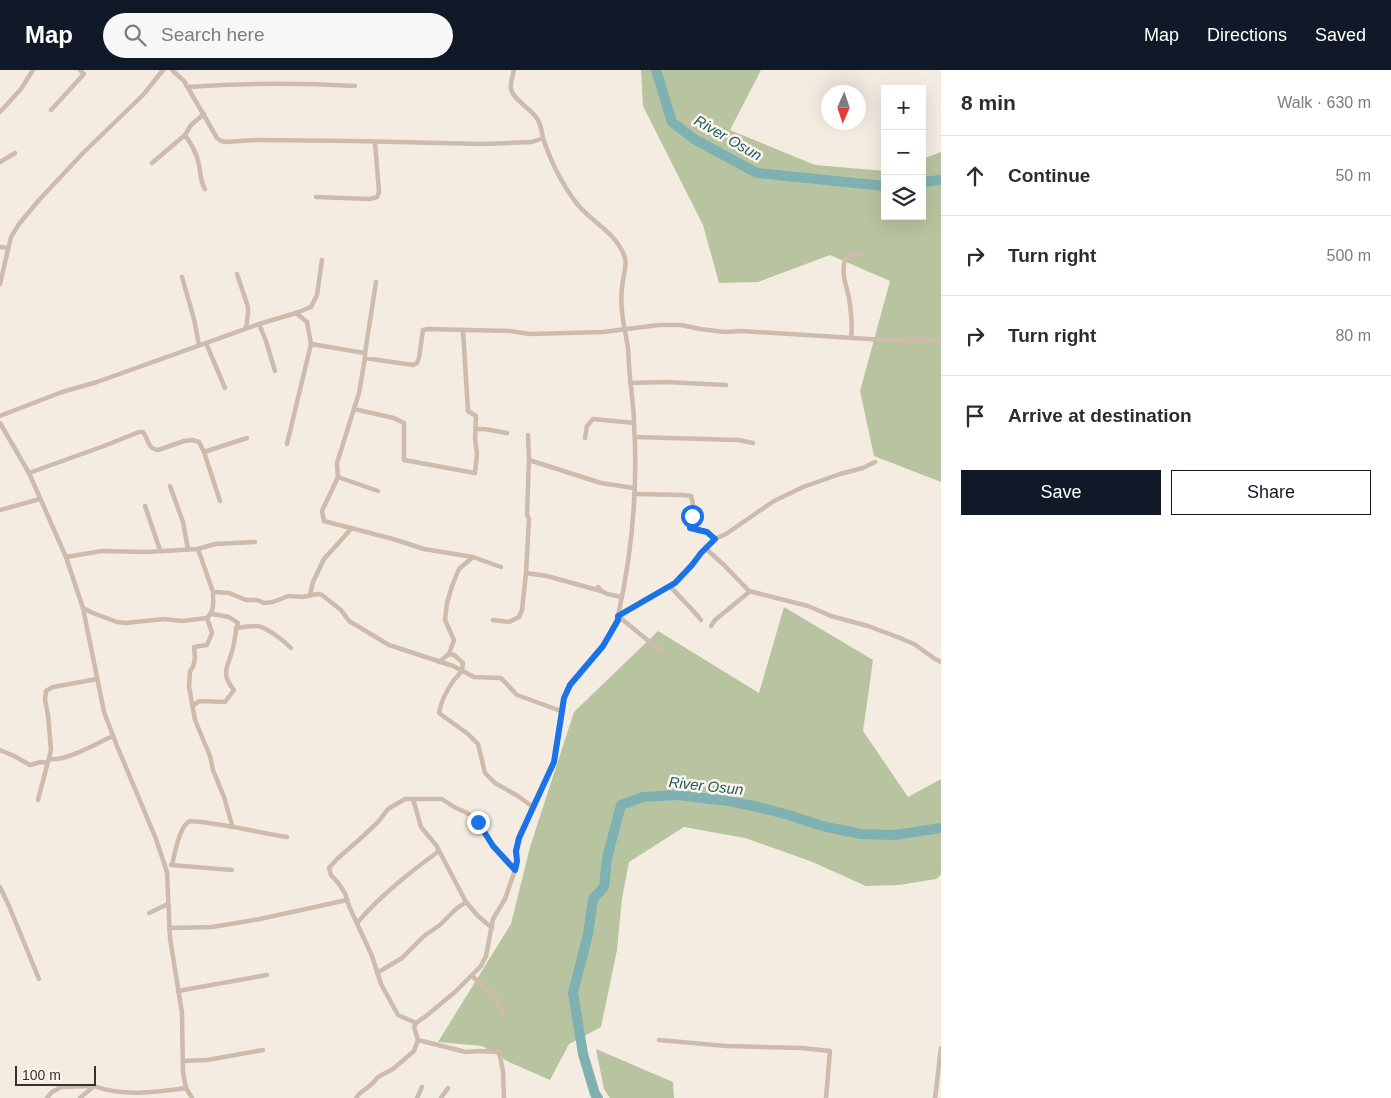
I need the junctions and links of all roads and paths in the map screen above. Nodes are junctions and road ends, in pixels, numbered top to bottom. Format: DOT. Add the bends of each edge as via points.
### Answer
graph roads {
  1 [pos="33,70"];
  2 [pos="80,70"];
  3 [pos="163,70"];
  4 [pos="172,70"];
  5 [pos="514,70"];
  6 [pos="356,86"];
  7 [pos="188,87"];
  8 [pos="51,110"];
  9 [pos="0,112"];
  10 [pos="204,114"];
  11 [pos="185,135"];
  12 [pos="544,138"];
  13 [pos="375,142"];
  14 [pos="15,153"];
  15 [pos="0,162"];
  16 [pos="152,163"];
  17 [pos="205,189"];
  18 [pos="316,197"];
  19 [pos="0,247"];
  20 [pos="8,248"];
  21 [pos="861,253"];
  22 [pos="322,260"];
  23 [pos="237,274"];
  24 [pos="182,277"];
  25 [pos="376,282"];
  26 [pos="0,284"];
  27 [pos="296,313"];
  28 [pos="259,324"];
  29 [pos="246,328"];
  30 [pos="463,330"];
  31 [pos="624,330"];
  32 [pos="851,338"];
  33 [pos="941,341"];
  34 [pos="206,343"];
  35 [pos="311,344"];
  36 [pos="199,345"];
  37 [pos="365,356"];
  38 [pos="275,371"];
  39 [pos="630,383"];
  40 [pos="726,385"];
  41 [pos="226,388"];
  42 [pos="354,409"];
  43 [pos="0,416"];
  44 [pos="0,423"];
  45 [pos="634,423"];
  46 [pos="476,429"];
  47 [pos="506,433"];
  48 [pos="528,435"];
  49 [pos="634,437"];
  50 [pos="247,438"];
  51 [pos="585,438"];
  52 [pos="753,443"];
  53 [pos="288,444"];
  54 [pos="204,452"];
  55 [pos="529,460"];
  56 [pos="875,462"];
  57 [pos="29,473"];
  58 [pos="338,477"];
  59 [pos="170,486"];
  60 [pos="634,488"];
  61 [pos="378,491"];
  62 [pos="634,494"];
  63 [pos="40,499"];
  64 [pos="220,501"];
  65 [pos="145,506"];
  66 [pos="0,510"];
  67 [pos="352,528"];
  68 [pos="715,539"];
  69 [pos="255,542"];
  70 [pos="705,548"];
  71 [pos="188,549"];
  72 [pos="198,549"];
  73 [pos="160,550"];
  74 [pos="66,557"];
  75 [pos="474,557"];
  76 [pos="501,567"];
  77 [pos="526,573"];
  78 [pos="598,586"];
  79 [pos="670,586"];
  80 [pos="749,591"];
  81 [pos="213,592"];
  82 [pos="601,592"];
  83 [pos="310,595"];
  84 [pos="622,597"];
  85 [pos="83,608"];
  86 [pos="212,614"];
  87 [pos="618,616"];
  88 [pos="207,618"];
  89 [pos="492,620"];
  90 [pos="701,620"];
  91 [pos="711,626"];
  92 [pos="236,628"];
  93 [pos="291,648"];
  94 [pos="662,652"];
  95 [pos="449,654"];
  96 [pos="438,662"];
  97 [pos="941,662"];
  98 [pos="463,671"];
  99 [pos="97,679"];
  100 [pos="193,706"];
  101 [pos="561,711"];
  102 [pos="113,736"];
  103 [pos="0,750"];
  104 [pos="48,761"];
  105 [pos="413,799"];
  106 [pos="38,800"];
  107 [pos="534,807"];
  108 [pos="232,825"];
  109 [pos="287,837"];
  110 [pos="439,852"];
  111 [pos="172,865"];
  112 [pos="165,866"];
  113 [pos="232,870"];
  114 [pos="515,870"];
  115 [pos="0,887"];
  116 [pos="347,900"];
  117 [pos="466,902"];
  118 [pos="168,904"];
  119 [pos="149,913"];
  120 [pos="357,923"];
  121 [pos="169,928"];
  122 [pos="492,928"];
  123 [pos="377,973"];
  124 [pos="267,975"];
  125 [pos="472,976"];
  126 [pos="38,979"];
  127 [pos="178,991"];
  128 [pos="503,1015"];
  129 [pos="416,1023"];
  130 [pos="418,1040"];
  131 [pos="659,1040"];
  132 [pos="941,1048"];
  133 [pos="263,1050"];
  134 [pos="940,1056"];
  135 [pos="183,1061"];
  136 [pos="94,1086"];
  137 [pos="422,1087"];
  138 [pos="186,1088"];
  139 [pos="448,1088"];
  140 [pos="47,1098"];
  141 [pos="80,1098"];
  142 [pos="192,1098"];
  143 [pos="356,1098"];
  144 [pos="417,1098"];
  145 [pos="442,1098"];
  146 [pos="504,1098"];
  147 [pos="826,1098"];
  148 [pos="935,1098"];
  1 -- 9 [label="street" via="21,90"];
  2 -- 8 [label="street" via="84,74"];
  3 -- 20 [label="street" via="39,200 19,224"];
  4 -- 7 [label="street"];
  5 -- 12 [label="street" via="511,89 516,99 537,118"];
  6 -- 7 [label="street" via="229,84"];
  7 -- 10 [label="street"];
  10 -- 11 [label="street"];
  10 -- 13 [label="street" via="217,138 226,142"];
  11 -- 16 [label="street"];
  11 -- 17 [label="street" via="194,149"];
  12 -- 13 [label="street" via="511,143"];
  12 -- 31 [label="street" via="566,188 579,206 613,236 626,260 621,297"];
  13 -- 18 [label="street" via="377,197"];
  14 -- 15 [label="street"];
  19 -- 20 [label="street"];
  20 -- 26 [label="street"];
  21 -- 32 [label="street" via="844,259 843,278 851,310"];
  22 -- 27 [label="street" via="315,300 311,307"];
  23 -- 29 [label="street" via="248,307"];
  24 -- 36 [label="street"];
  25 -- 37 [label="street"];
  27 -- 28 [label="street"];
  27 -- 35 [label="street" via="307,322"];
  28 -- 29 [label="street"];
  28 -- 38 [label="street"];
  29 -- 34 [label="street"];
  30 -- 31 [label="street" via="530,334"];
  30 -- 37 [label="street" via="423,330 419,358 413,365"];
  30 -- 46 [label="street" via="468,411 476,416"];
  31 -- 32 [label="street" via="681,325 725,332"];
  31 -- 39 [label="street"];
  32 -- 33 [label="street"];
  34 -- 36 [label="street"];
  34 -- 41 [label="street"];
  35 -- 37 [label="street"];
  35 -- 53 [label="street"];
  36 -- 43 [label="street"];
  37 -- 42 [label="street" via="360,394"];
  39 -- 40 [label="street"];
  39 -- 45 [label="street"];
  42 -- 46 [label="street" via="404,423 404,460 475,473 478,454"];
  42 -- 58 [label="street" via="337,464"];
  44 -- 57 [label="street"];
  45 -- 49 [label="street"];
  45 -- 51 [label="street" via="592,419"];
  46 -- 47 [label="street"];
  48 -- 55 [label="street"];
  49 -- 52 [label="street"];
  49 -- 60 [label="street"];
  50 -- 54 [label="street"];
  54 -- 57 [label="street" via="199,442 192,440 154,450 146,435 139,432"];
  54 -- 64 [label="street"];
  55 -- 60 [label="street" via="601,483"];
  55 -- 77 [label="street"];
  56 -- 68 [label="street" via="788,494"];
  57 -- 63 [label="street"];
  58 -- 61 [label="street"];
  58 -- 67 [label="street" via="322,511 324,520"];
  59 -- 71 [label="street" via="183,522"];
  60 -- 62 [label="street"];
  62 -- 68 [label="street" via="690,496 690,528 707,532"];
  62 -- 84 [label="street" via="632,539"];
  63 -- 66 [label="street"];
  63 -- 74 [label="street"];
  65 -- 73 [label="street"];
  67 -- 75 [label="street" via="424,550"];
  67 -- 83 [label="street" via="324,560"];
  68 -- 70 [label="street"];
  69 -- 72 [label="street" via="216,544"];
  70 -- 79 [label="street"];
  70 -- 80 [label="street"];
  71 -- 72 [label="street"];
  71 -- 73 [label="street"];
  72 -- 81 [label="street"];
  73 -- 74 [label="street" via="102,551"];
  74 -- 85 [label="street"];
  75 -- 76 [label="street"];
  75 -- 95 [label="street" via="459,569 447,603 445,620 454,640"];
  77 -- 82 [label="street"];
  77 -- 89 [label="street" via="519,617 509,622"];
  78 -- 82 [label="street"];
  79 -- 87 [label="street"];
  79 -- 90 [label="street"];
  80 -- 91 [label="street"];
  80 -- 97 [label="street" via="868,626 914,644"];
  81 -- 83 [label="street" via="264,603 288,596"];
  81 -- 86 [label="street"];
  82 -- 84 [label="street"];
  83 -- 96 [label="street" via="327,598 349,621 389,645"];
  84 -- 87 [label="street"];
  85 -- 88 [label="street" via="126,623 164,618 182,621"];
  85 -- 99 [label="street"];
  86 -- 88 [label="street"];
  86 -- 92 [label="street" via="229,617 238,624"];
  87 -- 94 [label="street"];
  87 -- 101 [label="street" via="603,646 570,685"];
  88 -- 100 [label="street" via="212,633 207,645 194,647 195,658 190,671"];
  92 -- 93 [label="street" via="264,628"];
  92 -- 100 [label="street" via="225,668 234,690 225,702 199,701"];
  95 -- 96 [label="street"];
  95 -- 98 [label="street" via="463,664"];
  96 -- 98 [label="street"];
  98 -- 101 [label="street" via="474,677 501,678 517,695"];
  98 -- 107 [label="street" via="441,701 439,713 478,744 485,772 495,783"];
  99 -- 102 [label="street"];
  99 -- 104 [label="street" via="46,691 51,750"];
  100 -- 108 [label="street"];
  101 -- 107 [label="street" via="554,762"];
  102 -- 104 [label="street" via="69,756"];
  102 -- 112 [label="street"];
  103 -- 104 [label="street" via="30,765"];
  104 -- 106 [label="street"];
  105 -- 110 [label="street" via="421,826"];
  105 -- 114 [label="street" via="442,799 467,813 478,822 493,846"];
  105 -- 116 [label="street" via="405,799 388,809 329,868"];
  107 -- 114 [label="street" via="519,838"];
  108 -- 109 [label="street"];
  108 -- 111 [label="street" via="186,823"];
  110 -- 117 [label="street"];
  110 -- 120 [label="street" via="384,895"];
  111 -- 112 [label="street"];
  111 -- 113 [label="street"];
  112 -- 118 [label="street"];
  114 -- 122 [label="street"];
  115 -- 126 [label="street"];
  116 -- 120 [label="street"];
  116 -- 121 [label="street" via="212,928"];
  117 -- 122 [label="street"];
  117 -- 123 [label="street" via="402,958"];
  118 -- 119 [label="street"];
  118 -- 121 [label="street"];
  120 -- 123 [label="street"];
  121 -- 127 [label="street"];
  122 -- 125 [label="street" via="486,956"];
  123 -- 129 [label="street" via="398,1015"];
  124 -- 127 [label="street"];
  125 -- 128 [label="street" via="496,998"];
  125 -- 129 [label="street"];
  127 -- 135 [label="street"];
  129 -- 130 [label="street"];
  130 -- 143 [label="street" via="414,1051"];
  130 -- 146 [label="street" via="466,1052 499,1052"];
  131 -- 147 [label="street" via="830,1051"];
  132 -- 134 [label="street"];
  133 -- 135 [label="street"];
  134 -- 148 [label="street"];
  135 -- 138 [label="street"];
  136 -- 138 [label="street" via="142,1093"];
  136 -- 140 [label="street" via="60,1087"];
  136 -- 141 [label="street"];
  137 -- 144 [label="street"];
  138 -- 142 [label="street"];
  139 -- 145 [label="street"];
}
